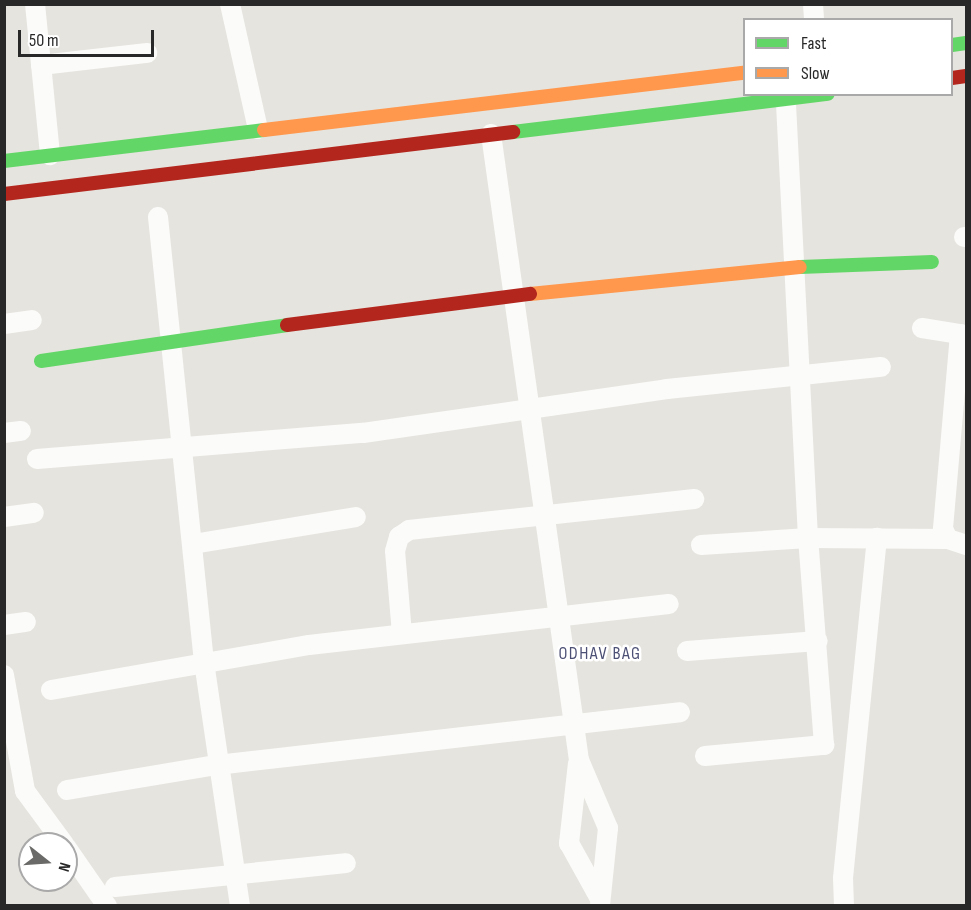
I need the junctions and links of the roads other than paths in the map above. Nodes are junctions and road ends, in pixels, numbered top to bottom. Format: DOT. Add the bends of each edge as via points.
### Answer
graph roads {
  1 [pos="35,4"];
  2 [pos="230,4"];
  3 [pos="147,53"];
  4 [pos="41,65"];
  5 [pos="743,73"];
  6 [pos="814,96"];
  7 [pos="786,100"];
  8 [pos="258,129"];
  9 [pos="490,134"];
  10 [pos="50,155"];
  11 [pos="4,160"];
  12 [pos="4,194"];
  13 [pos="158,217"];
  14 [pos="932,262"];
  15 [pos="796,267"];
  16 [pos="514,297"];
  17 [pos="32,320"];
  18 [pos="4,324"];
  19 [pos="922,328"];
  20 [pos="963,334"];
  21 [pos="173,344"];
  22 [pos="41,361"];
  23 [pos="881,367"];
  24 [pos="802,373"];
  25 [pos="532,409"];
  26 [pos="179,448"];
  27 [pos="959,451"];
  28 [pos="37,459"];
  29 [pos="694,499"];
  30 [pos="34,513"];
  31 [pos="4,517"];
  32 [pos="545,517"];
  33 [pos="356,518"];
  34 [pos="808,538"];
  35 [pos="877,538"];
  36 [pos="957,542"];
  37 [pos="193,544"];
  38 [pos="701,545"];
  39 [pos="669,604"];
  40 [pos="558,616"];
  41 [pos="26,622"];
  42 [pos="4,625"];
  43 [pos="402,634"];
  44 [pos="818,641"];
  45 [pos="687,651"];
  46 [pos="204,662"];
  47 [pos="4,675"];
  48 [pos="51,690"];
  49 [pos="680,712"];
  50 [pos="574,724"];
  51 [pos="9,731"];
  52 [pos="705,756"];
  53 [pos="579,760"];
  54 [pos="217,765"];
  55 [pos="67,790"];
  56 [pos="56,832"];
  57 [pos="346,863"];
  58 [pos="78,864"];
  59 [pos="235,877"];
  60 [pos="115,887"];
  61 [pos="600,902"];
  62 [pos="107,906"];
  63 [pos="240,906"];
  64 [pos="844,906"];
  1 -- 4 [label="street"];
  2 -- 8 [label="street"];
  3 -- 4 [label="street"];
  4 -- 10 [label="street"];
  5 -- 8 [label="main road"];
  6 -- 7 [label="main road"];
  7 -- 9 [label="main road"];
  7 -- 15 [label="street"];
  8 -- 10 [label="main road"];
  9 -- 12 [label="main road"];
  9 -- 16 [label="street"];
  10 -- 11 [label="main road"];
  13 -- 21 [label="street"];
  14 -- 15 [label="main road"];
  15 -- 16 [label="main road" via="645,280"];
  15 -- 24 [label="street"];
  16 -- 21 [label="main road" via="336,318"];
  16 -- 25 [label="street"];
  17 -- 18 [label="street"];
  19 -- 20 [label="street"];
  20 -- 27 [label="street"];
  21 -- 22 [label="main road"];
  21 -- 26 [label="street"];
  23 -- 24 [label="street"];
  24 -- 25 [label="street"];
  24 -- 34 [label="street"];
  25 -- 26 [label="street" via="363,433"];
  25 -- 32 [label="street"];
  26 -- 28 [label="street"];
  26 -- 37 [label="street"];
  27 -- 36 [label="street" via="943,529"];
  29 -- 32 [label="street"];
  30 -- 31 [label="street"];
  32 -- 40 [label="street"];
  32 -- 43 [label="street" via="409,530 399,537 395,567"];
  33 -- 37 [label="street"];
  34 -- 35 [label="street"];
  34 -- 38 [label="street"];
  34 -- 44 [label="street"];
  35 -- 36 [label="street"];
  35 -- 64 [label="street" via="843,878"];
  37 -- 46 [label="street"];
  39 -- 40 [label="street"];
  40 -- 43 [label="street"];
  40 -- 50 [label="street"];
  41 -- 42 [label="street"];
  43 -- 46 [label="street"];
  44 -- 45 [label="street"];
  44 -- 52 [label="street" via="824,745"];
  46 -- 48 [label="street"];
  46 -- 54 [label="street"];
  47 -- 51 [label="street"];
  49 -- 50 [label="street"];
  50 -- 53 [label="street"];
  50 -- 54 [label="street"];
  51 -- 56 [label="street" via="25,790"];
  53 -- 61 [label="street" via="608,828"];
  53 -- 61 [label="street" via="569,843"];
  54 -- 55 [label="street"];
  54 -- 59 [label="street"];
  57 -- 59 [label="street"];
  58 -- 62 [label="street"];
  59 -- 60 [label="street"];
  59 -- 63 [label="street"];
}
